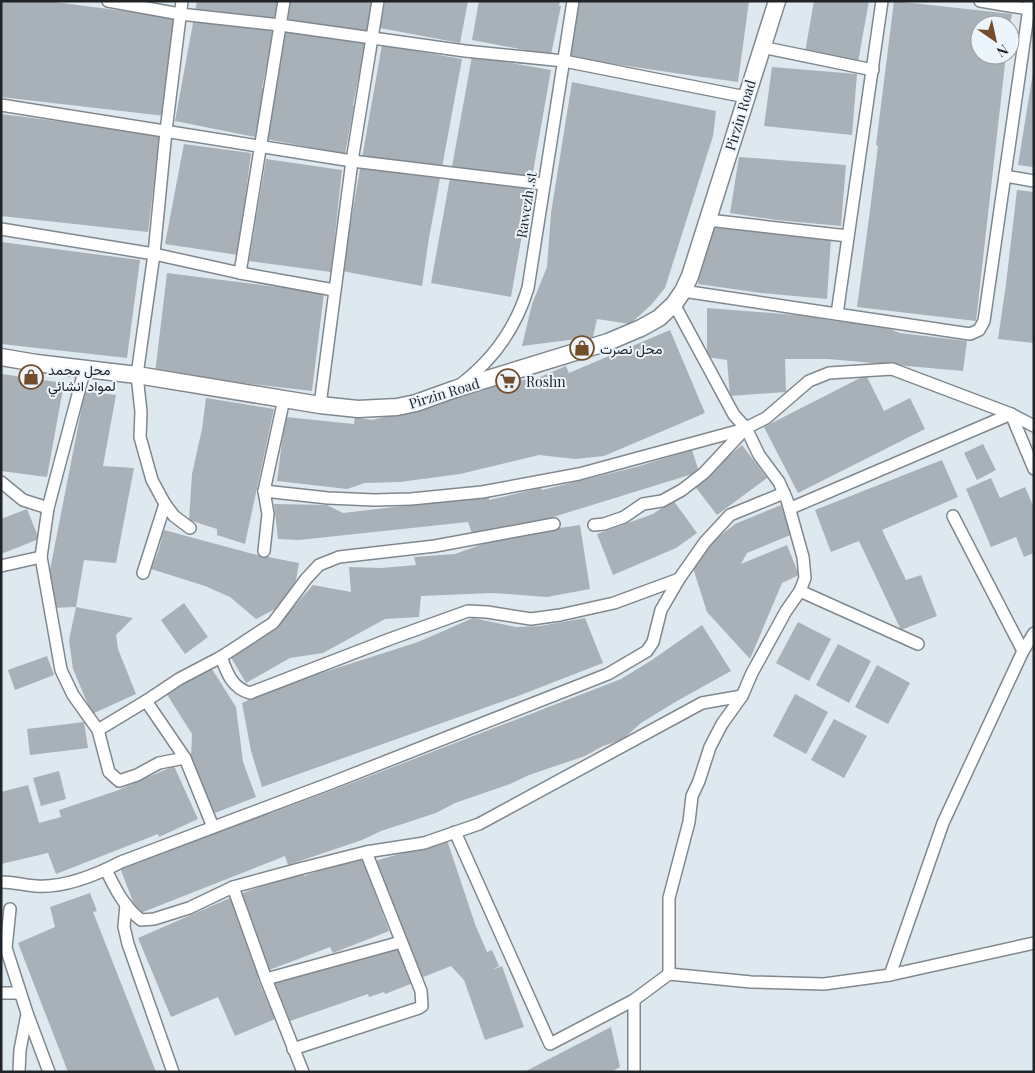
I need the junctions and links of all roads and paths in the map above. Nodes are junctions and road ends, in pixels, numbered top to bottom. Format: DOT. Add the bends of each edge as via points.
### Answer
graph roads {
  1 [pos="108,1"];
  2 [pos="182,1"];
  3 [pos="284,1"];
  4 [pos="378,1"];
  5 [pos="573,1"];
  6 [pos="777,1"];
  7 [pos="882,1"];
  8 [pos="980,1"];
  9 [pos="1031,6"];
  10 [pos="180,14"];
  11 [pos="280,24"];
  12 [pos="372,38"];
  13 [pos="761,47"];
  14 [pos="564,60"];
  15 [pos="873,70"];
  16 [pos="746,97"];
  17 [pos="1,105"];
  18 [pos="166,131"];
  19 [pos="259,146"];
  20 [pos="352,161"];
  21 [pos="1005,176"];
  22 [pos="1034,181"];
  23 [pos="544,184"];
  24 [pos="708,220"];
  25 [pos="1,229"];
  26 [pos="848,236"];
  27 [pos="154,254"];
  28 [pos="240,273"];
  29 [pos="334,290"];
  30 [pos="679,297"];
  31 [pos="837,314"];
  32 [pos="1,357"];
  33 [pos="85,368"];
  34 [pos="137,375"];
  35 [pos="455,389"];
  36 [pos="284,399"];
  37 [pos="320,405"];
  38 [pos="1011,414"];
  39 [pos="1034,426"];
  40 [pos="746,428"];
  41 [pos="1034,468"];
  42 [pos="1,482"];
  43 [pos="264,491"];
  44 [pos="784,493"];
  45 [pos="165,504"];
  46 [pos="48,508"];
  47 [pos="791,508"];
  48 [pos="953,516"];
  49 [pos="554,524"];
  50 [pos="594,525"];
  51 [pos="190,528"];
  52 [pos="264,551"];
  53 [pos="42,557"];
  54 [pos="1,566"];
  55 [pos="143,573"];
  56 [pos="678,578"];
  57 [pos="800,591"];
  58 [pos="1034,634"];
  59 [pos="918,644"];
  60 [pos="1023,651"];
  61 [pos="221,657"];
  62 [pos="742,696"];
  63 [pos="146,701"];
  64 [pos="98,730"];
  65 [pos="185,758"];
  66 [pos="214,827"];
  67 [pos="455,832"];
  68 [pos="366,852"];
  69 [pos="106,870"];
  70 [pos="1,882"];
  71 [pos="233,887"];
  72 [pos="126,904"];
  73 [pos="10,909"];
  74 [pos="401,942"];
  75 [pos="1034,943"];
  76 [pos="669,974"];
  77 [pos="890,975"];
  78 [pos="266,979"];
  79 [pos="1,993"];
  80 [pos="20,993"];
  81 [pos="634,1000"];
  82 [pos="27,1013"];
  83 [pos="293,1049"];
  84 [pos="19,1072"];
  85 [pos="49,1072"];
  86 [pos="173,1072"];
  87 [pos="302,1072"];
  88 [pos="634,1072"];
  1 -- 10 [label="street"];
  2 -- 10 [label="street"];
  3 -- 11 [label="street"];
  4 -- 12 [label="street"];
  5 -- 14 [label="street, Rawezh .st"];
  6 -- 13 [label="street, Pirzin Road"];
  7 -- 15 [label="street"];
  8 -- 9 [label="street"];
  9 -- 21 [label="street"];
  10 -- 11 [label="street"];
  10 -- 18 [label="street"];
  11 -- 12 [label="street"];
  11 -- 19 [label="street"];
  12 -- 14 [label="street"];
  12 -- 20 [label="street"];
  13 -- 15 [label="street"];
  13 -- 16 [label="street, Pirzin Road"];
  14 -- 16 [label="street"];
  14 -- 23 [label="street, Rawezh .st"];
  15 -- 26 [label="street"];
  16 -- 24 [label="street, Pirzin Road"];
  17 -- 18 [label="street"];
  18 -- 19 [label="street"];
  18 -- 27 [label="street"];
  19 -- 20 [label="street"];
  19 -- 28 [label="street"];
  20 -- 23 [label="street"];
  20 -- 29 [label="street"];
  21 -- 22 [label="street"];
  21 -- 31 [label="street" via="984,321 979,330 970,334"];
  23 -- 35 [label="street, Rawezh .st" via="522,308 494,353"];
  24 -- 26 [label="street"];
  24 -- 30 [label="street, Pirzin Road"];
  25 -- 27 [label="street"];
  26 -- 31 [label="street"];
  27 -- 28 [label="street"];
  27 -- 34 [label="street"];
  28 -- 29 [label="street"];
  29 -- 37 [label="street"];
  30 -- 31 [label="street"];
  30 -- 35 [label="street, Pirzin Road" via="651,323 608,342"];
  30 -- 40 [label="street" via="734,415"];
  32 -- 33 [label="street, Pirzin Road"];
  33 -- 34 [label="street, Pirzin Road"];
  33 -- 46 [label="street"];
  34 -- 36 [label="street, Pirzin Road"];
  34 -- 45 [label="street" via="142,412 140,437 152,480"];
  35 -- 37 [label="street, Pirzin Road" via="397,407 358,409"];
  36 -- 37 [label="street, Pirzin Road"];
  36 -- 43 [label="street"];
  38 -- 39 [label="street"];
  38 -- 40 [label="street" via="892,369 829,373 809,381 766,418"];
  38 -- 41 [label="street"];
  38 -- 47 [label="street"];
  40 -- 43 [label="street" via="579,474 482,492 374,500"];
  40 -- 44 [label="street"];
  40 -- 50 [label="street" via="704,473 682,490 662,501 643,504 624,517"];
  42 -- 46 [label="street" via="23,500"];
  43 -- 52 [label="street" via="268,514"];
  44 -- 47 [label="street"];
  44 -- 56 [label="street" via="730,515"];
  45 -- 51 [label="street"];
  45 -- 55 [label="street"];
  46 -- 53 [label="street"];
  47 -- 57 [label="street" via="805,578"];
  48 -- 60 [label="street"];
  49 -- 61 [label="street" via="435,546 339,557 318,565 273,623"];
  53 -- 54 [label="street"];
  53 -- 64 [label="street" via="61,670 73,695"];
  56 -- 61 [label="street" via="614,603 532,619 468,611 250,692 239,690 228,676"];
  56 -- 66 [label="street" via="661,610 653,642 647,651 608,674"];
  57 -- 59 [label="street"];
  57 -- 62 [label="street" via="770,639"];
  58 -- 60 [label="street"];
  60 -- 77 [label="street" via="943,823"];
  61 -- 63 [label="street"];
  62 -- 67 [label="street" via="702,703 479,824"];
  62 -- 76 [label="street" via="710,747 692,796 689,822 669,898"];
  63 -- 64 [label="street"];
  63 -- 65 [label="street"];
  64 -- 65 [label="street" via="109,772 119,781 159,763"];
  65 -- 66 [label="street"];
  66 -- 69 [label="street"];
  67 -- 68 [label="street" via="424,843"];
  67 -- 81 [label="street" via="550,1044"];
  68 -- 71 [label="street"];
  68 -- 74 [label="street"];
  69 -- 70 [label="street" via="62,884 37,886"];
  69 -- 72 [label="street"];
  71 -- 72 [label="street" via="189,908 147,920 133,914"];
  71 -- 78 [label="street"];
  72 -- 86 [label="street" via="124,927 128,944"];
  73 -- 80 [label="street" via="6,948"];
  74 -- 78 [label="street"];
  74 -- 83 [label="street" via="421,990 422,1006"];
  75 -- 77 [label="street"];
  76 -- 77 [label="street" via="751,982 824,984"];
  76 -- 81 [label="street"];
  78 -- 83 [label="street"];
  79 -- 80 [label="street"];
  80 -- 82 [label="street"];
  81 -- 88 [label="street"];
  82 -- 84 [label="street"];
  82 -- 85 [label="street"];
  83 -- 87 [label="street"];
}
